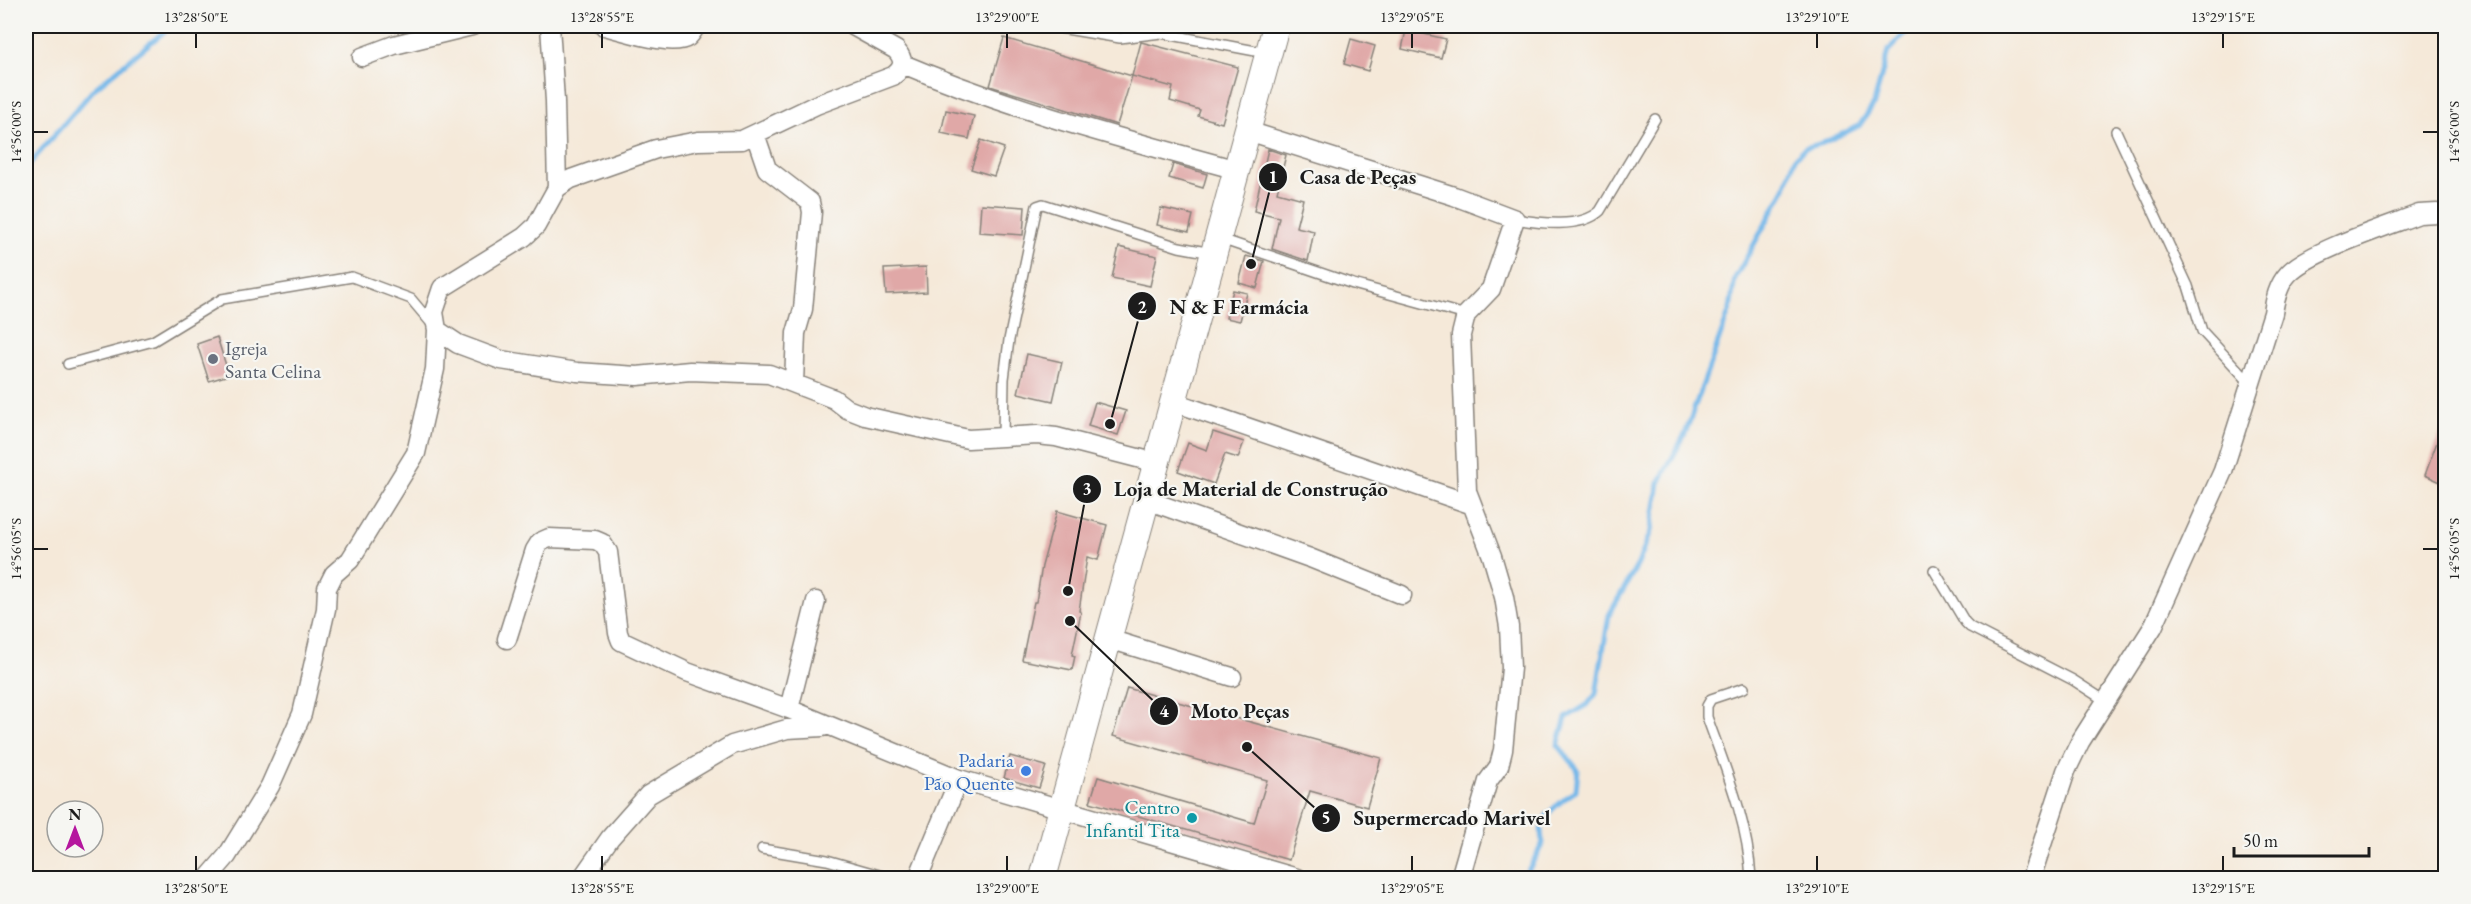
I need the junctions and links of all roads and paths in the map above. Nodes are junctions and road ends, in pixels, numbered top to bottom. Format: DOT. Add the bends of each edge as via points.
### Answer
graph roads {
  1 [pos="472,26"];
  2 [pos="550,26"];
  3 [pos="604,26"];
  4 [pos="696,26"];
  5 [pos="854,26"];
  6 [pos="1048,26"];
  7 [pos="1276,26"];
  8 [pos="1269,53"];
  9 [pos="362,57"];
  10 [pos="903,64"];
  11 [pos="1655,119"];
  12 [pos="1248,130"];
  13 [pos="2116,131"];
  14 [pos="755,134"];
  15 [pos="1237,170"];
  16 [pos="557,188"];
  17 [pos="2445,216"];
  18 [pos="1515,219"];
  19 [pos="1216,246"];
  20 [pos="1466,315"];
  21 [pos="437,330"];
  22 [pos="68,364"];
  23 [pos="794,383"];
  24 [pos="2251,384"];
  25 [pos="1174,402"];
  26 [pos="1003,437"];
  27 [pos="1157,463"];
  28 [pos="1147,500"];
  29 [pos="1470,504"];
  30 [pos="1934,570"];
  31 [pos="1402,595"];
  32 [pos="816,601"];
  33 [pos="507,639"];
  34 [pos="1109,639"];
  35 [pos="1232,677"];
  36 [pos="1744,688"];
  37 [pos="2107,702"];
  38 [pos="789,709"];
  39 [pos="827,726"];
  40 [pos="959,779"];
  41 [pos="1062,811"];
  42 [pos="762,849"];
  43 [pos="584,878"];
  44 [pos="208,879"];
  45 [pos="890,879"];
  46 [pos="918,879"];
  47 [pos="1043,879"];
  48 [pos="1298,879"];
  49 [pos="1460,879"];
  50 [pos="1751,879"];
  51 [pos="2031,879"];
  1 -- 9 [label="street"];
  2 -- 16 [label="street"];
  3 -- 4 [label="street" via="679,41 689,37"];
  5 -- 10 [label="street" via="896,50"];
  6 -- 8 [label="lane" via="1120,38 1161,33"];
  7 -- 8 [label="main road"];
  8 -- 12 [label="main road"];
  10 -- 14 [label="street" via="893,76 816,105"];
  10 -- 15 [label="street" via="1036,113"];
  11 -- 18 [label="lane" via="1593,218 1568,222"];
  12 -- 15 [label="main road"];
  12 -- 18 [label="street"];
  13 -- 24 [label="lane" via="2188,286 2202,331"];
  14 -- 16 [label="street" via="742,140 698,141 656,149 571,179"];
  14 -- 23 [label="street" via="767,169 810,202 812,212 803,309 796,333"];
  15 -- 19 [label="main road"];
  16 -- 21 [label="street" via="536,226 524,237 442,288 434,312"];
  17 -- 24 [label="street" via="2419,214 2307,259 2287,274 2276,294"];
  18 -- 20 [label="street" via="1491,289"];
  19 -- 20 [label="lane"];
  19 -- 25 [label="main road"];
  19 -- 26 [label="lane" via="1179,247 1043,204 1037,206 1009,340"];
  20 -- 29 [label="street" via="1460,352"];
  21 -- 22 [label="lane" via="411,299 352,277 222,299 153,341"];
  21 -- 23 [label="street" via="458,344 501,360 577,372 637,376 690,371 749,372"];
  21 -- 44 [label="street" via="435,369 416,453 350,560 334,574 327,588 326,609 302,714 270,786"];
  23 -- 26 [label="street" via="865,416 968,439"];
  24 -- 37 [label="street" via="2223,471 2153,627"];
  25 -- 27 [label="main road"];
  25 -- 29 [label="street"];
  26 -- 27 [label="street" via="1056,437"];
  27 -- 28 [label="main road"];
  28 -- 31 [label="street"];
  28 -- 34 [label="main road"];
  29 -- 49 [label="street" via="1504,597 1511,668 1503,750 1499,766 1488,781"];
  30 -- 37 [label="lane" via="1971,627"];
  32 -- 38 [label="street"];
  33 -- 38 [label="street" via="540,542 549,538 595,540 608,552 621,641 687,672"];
  34 -- 35 [label="street"];
  34 -- 41 [label="main road"];
  36 -- 50 [label="lane" via="1711,699 1707,717 1741,812"];
  37 -- 51 [label="street" via="2066,771"];
  38 -- 39 [label="street"];
  39 -- 40 [label="street"];
  39 -- 43 [label="street" via="787,729 732,745 648,795 610,838"];
  40 -- 41 [label="street"];
  40 -- 46 [label="street"];
  41 -- 47 [label="main road"];
  41 -- 48 [label="street"];
  42 -- 45 [label="lane" via="827,860"];
}
